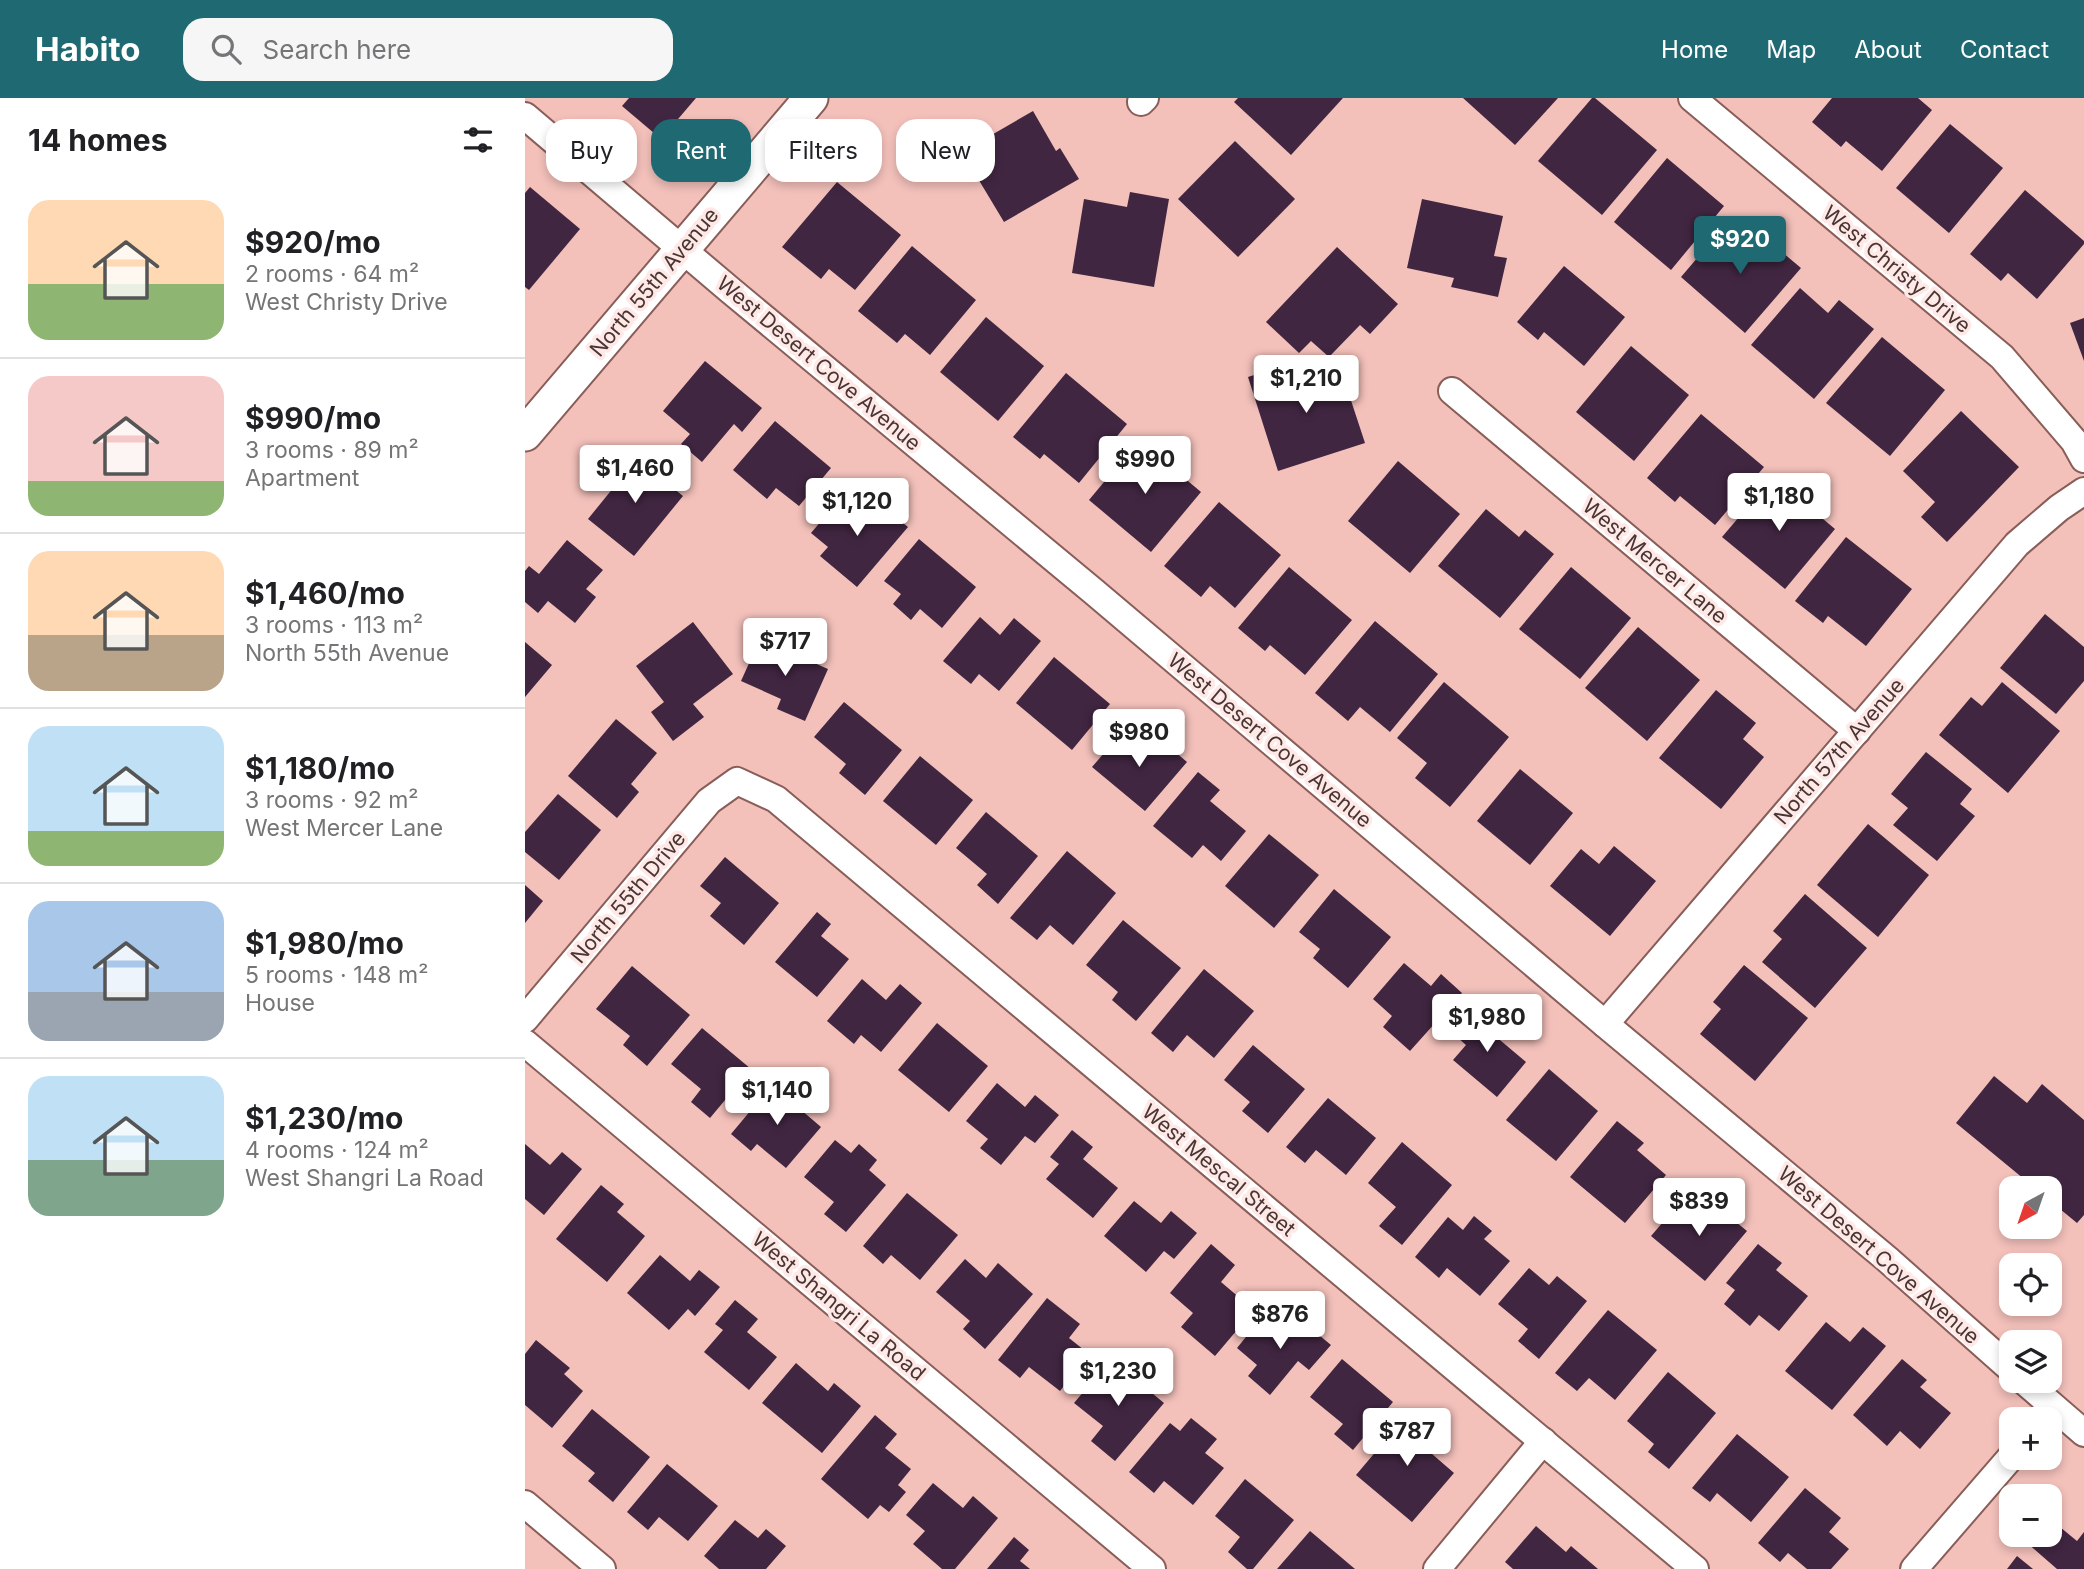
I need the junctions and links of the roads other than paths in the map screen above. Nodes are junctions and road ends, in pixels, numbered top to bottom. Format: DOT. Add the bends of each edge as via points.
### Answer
graph roads {
  1 [pos="811,98"];
  2 [pos="1692,98"];
  3 [pos="525,116"];
  4 [pos="681,249"];
  5 [pos="1452,391"];
  6 [pos="525,434"];
  7 [pos="2084,459"];
  8 [pos="2084,491"];
  9 [pos="1857,731"];
  10 [pos="737,781"];
  11 [pos="525,1019"];
  12 [pos="1605,1024"];
  13 [pos="525,1043"];
  14 [pos="1999,1358"];
  15 [pos="2062,1421"];
  16 [pos="2084,1433"];
  17 [pos="1543,1441"];
  18 [pos="2000,1470"];
  19 [pos="525,1504"];
  20 [pos="602,1569"];
  21 [pos="1152,1569"];
  22 [pos="1437,1569"];
  23 [pos="1695,1569"];
  24 [pos="1914,1569"];
  1 -- 4 [label="street, North 55th Avenue"];
  2 -- 7 [label="street, West Christy Drive" via="2002,357"];
  3 -- 4 [label="street, West Desert Cove Avenue"];
  4 -- 6 [label="street, North 55th Avenue"];
  4 -- 12 [label="street, West Desert Cove Avenue"];
  5 -- 9 [label="street, West Mercer Lane"];
  8 -- 9 [label="street, North 57th Avenue" via="2017,544"];
  9 -- 12 [label="street, North 57th Avenue"];
  10 -- 11 [label="street, North 55th Drive" via="709,800"];
  10 -- 17 [label="street, West Mescal Street" via="776,799"];
  12 -- 14 [label="street, West Desert Cove Avenue"];
  13 -- 21 [label="street, West Shangri La Road"];
  15 -- 16 [label="street"];
  17 -- 22 [label="street"];
  17 -- 23 [label="street, West Mescal Street"];
  18 -- 24 [label="street"];
  19 -- 20 [label="street"];
}
